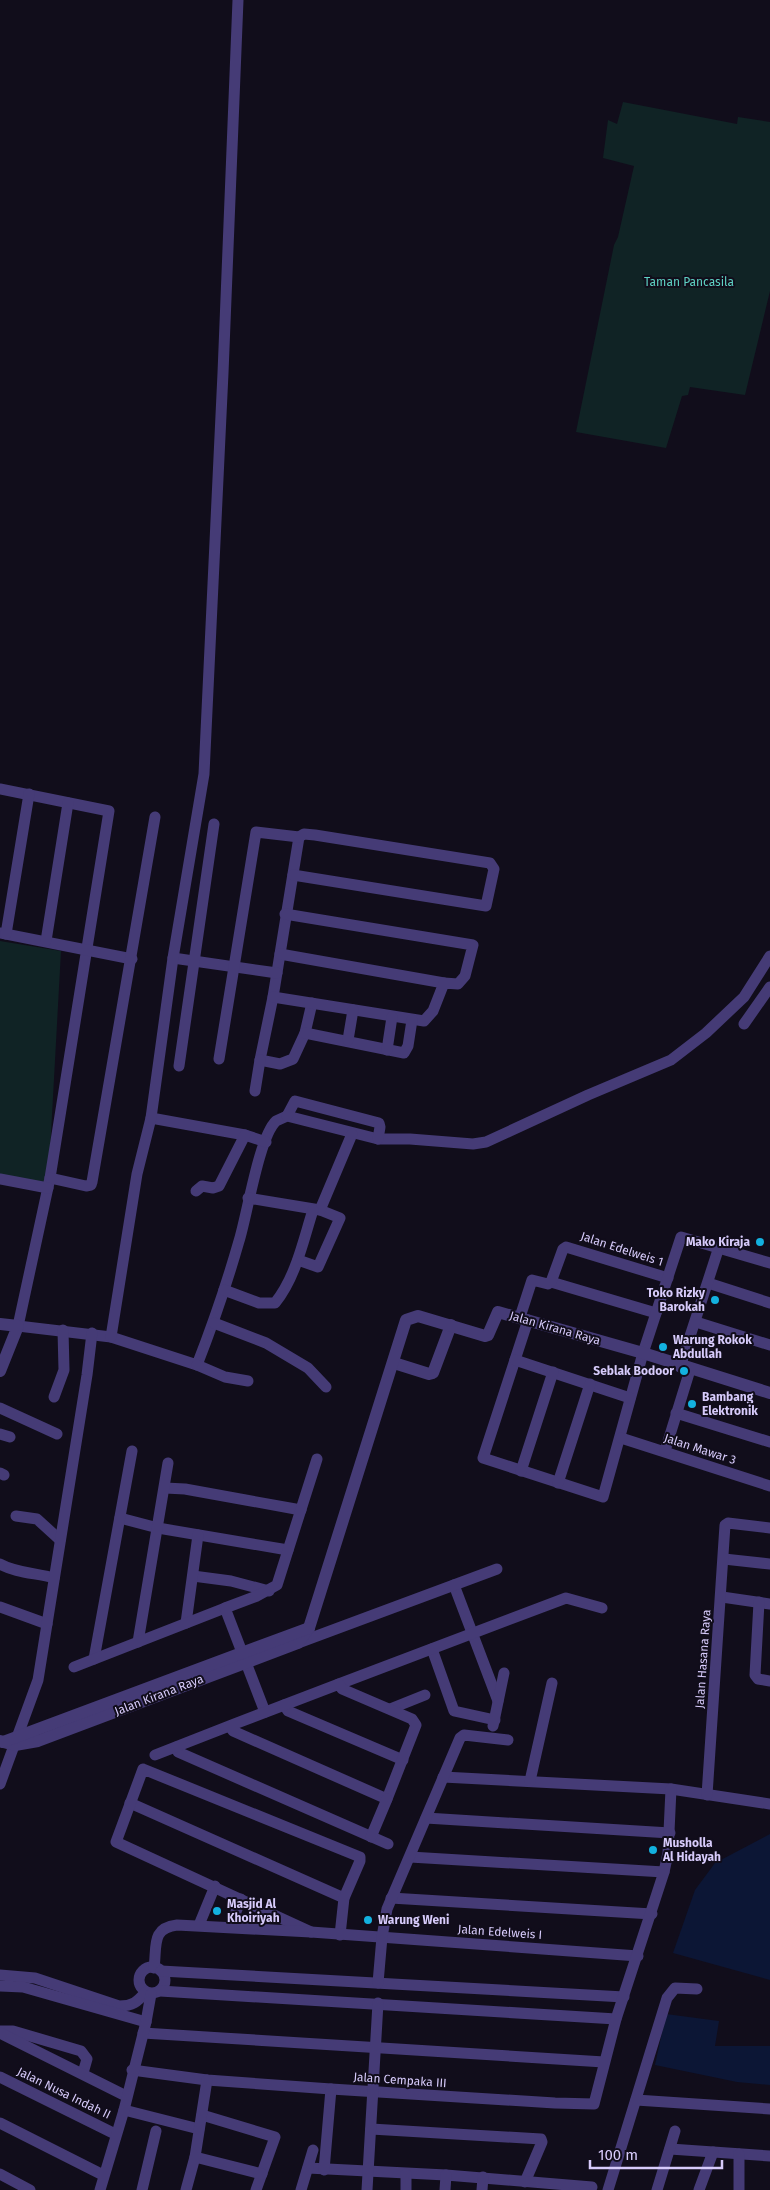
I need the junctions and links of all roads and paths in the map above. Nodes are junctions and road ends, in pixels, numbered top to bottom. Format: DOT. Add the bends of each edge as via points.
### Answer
graph roads {
  1 [pos="238,0"];
  2 [pos="0,789"];
  3 [pos="28,794"];
  4 [pos="68,803"];
  5 [pos="154,817"];
  6 [pos="214,824"];
  7 [pos="299,837"];
  8 [pos="293,875"];
  9 [pos="285,914"];
  10 [pos="3,934"];
  11 [pos="46,941"];
  12 [pos="87,950"];
  13 [pos="280,954"];
  14 [pos="770,956"];
  15 [pos="173,958"];
  16 [pos="132,959"];
  17 [pos="192,962"];
  18 [pos="234,968"];
  19 [pos="277,973"];
  20 [pos="444,983"];
  21 [pos="770,987"];
  22 [pos="273,997"];
  23 [pos="312,1002"];
  24 [pos="353,1010"];
  25 [pos="392,1017"];
  26 [pos="412,1020"];
  27 [pos="744,1024"];
  28 [pos="305,1033"];
  29 [pos="348,1040"];
  30 [pos="387,1050"];
  31 [pos="219,1059"];
  32 [pos="260,1060"];
  33 [pos="179,1066"];
  34 [pos="255,1092"];
  35 [pos="336,1111"];
  36 [pos="287,1116"];
  37 [pos="151,1118"];
  38 [pos="330,1128"];
  39 [pos="352,1134"];
  40 [pos="245,1135"];
  41 [pos="378,1139"];
  42 [pos="266,1142"];
  43 [pos="0,1179"];
  44 [pos="49,1183"];
  45 [pos="196,1190"];
  46 [pos="248,1198"];
  47 [pos="317,1210"];
  48 [pos="719,1248"];
  49 [pos="298,1260"];
  50 [pos="770,1262"];
  51 [pos="668,1278"];
  52 [pos="551,1282"];
  53 [pos="708,1283"];
  54 [pos="224,1290"];
  55 [pos="770,1303"];
  56 [pos="656,1313"];
  57 [pos="524,1318"];
  58 [pos="696,1322"];
  59 [pos="214,1323"];
  60 [pos="0,1324"];
  61 [pos="451,1325"];
  62 [pos="18,1326"];
  63 [pos="64,1330"];
  64 [pos="92,1333"];
  65 [pos="111,1337"];
  66 [pos="770,1345"];
  67 [pos="643,1353"];
  68 [pos="515,1360"];
  69 [pos="394,1363"];
  70 [pos="197,1365"];
  71 [pos="685,1368"];
  72 [pos="0,1371"];
  73 [pos="553,1372"];
  74 [pos="248,1381"];
  75 [pos="590,1384"];
  76 [pos="326,1387"];
  77 [pos="770,1393"];
  78 [pos="54,1397"];
  79 [pos="630,1398"];
  80 [pos="0,1408"];
  81 [pos="676,1413"];
  82 [pos="57,1434"];
  83 [pos="621,1438"];
  84 [pos="770,1442"];
  85 [pos="132,1451"];
  86 [pos="664,1452"];
  87 [pos="317,1459"];
  88 [pos="168,1463"];
  89 [pos="521,1471"];
  90 [pos="558,1483"];
  91 [pos="770,1486"];
  92 [pos="165,1488"];
  93 [pos="301,1510"];
  94 [pos="16,1516"];
  95 [pos="120,1518"];
  96 [pos="158,1528"];
  97 [pos="770,1528"];
  98 [pos="198,1534"];
  99 [pos="60,1540"];
  100 [pos="288,1550"];
  101 [pos="724,1559"];
  102 [pos="0,1564"];
  103 [pos="770,1564"];
  104 [pos="497,1569"];
  105 [pos="193,1576"];
  106 [pos="54,1578"];
  107 [pos="454,1585"];
  108 [pos="269,1591"];
  109 [pos="722,1598"];
  110 [pos="764,1603"];
  111 [pos="0,1607"];
  112 [pos="225,1608"];
  113 [pos="602,1608"];
  114 [pos="186,1623"];
  115 [pos="47,1624"];
  116 [pos="309,1628"];
  117 [pos="473,1633"];
  118 [pos="138,1642"];
  119 [pos="298,1643"];
  120 [pos="432,1649"];
  121 [pos="245,1657"];
  122 [pos="94,1659"];
  123 [pos="74,1667"];
  124 [pos="504,1674"];
  125 [pos="770,1681"];
  126 [pos="552,1683"];
  127 [pos="339,1684"];
  128 [pos="425,1695"];
  129 [pos="498,1701"];
  130 [pos="405,1703"];
  131 [pos="284,1705"];
  132 [pos="390,1710"];
  133 [pos="265,1712"];
  134 [pos="412,1719"];
  135 [pos="230,1726"];
  136 [pos="508,1740"];
  137 [pos="9,1741"];
  138 [pos="176,1747"];
  139 [pos="155,1755"];
  140 [pos="403,1760"];
  141 [pos="443,1777"];
  142 [pos="530,1781"];
  143 [pos="0,1784"];
  144 [pos="671,1789"];
  145 [pos="707,1795"];
  146 [pos="387,1798"];
  147 [pos="130,1803"];
  148 [pos="770,1804"];
  149 [pos="426,1818"];
  150 [pos="670,1833"];
  151 [pos="371,1837"];
  152 [pos="388,1844"];
  153 [pos="410,1857"];
  154 [pos="664,1872"];
  155 [pos="215,1886"];
  156 [pos="344,1898"];
  157 [pos="391,1898"];
  158 [pos="241,1899"];
  159 [pos="652,1914"];
  160 [pos="200,1925"];
  161 [pos="230,1927"];
  162 [pos="311,1932"];
  163 [pos="340,1935"];
  164 [pos="382,1937"];
  165 [pos="638,1956"];
  166 [pos="157,1969"];
  167 [pos="0,1975"];
  168 [pos="378,1983"];
  169 [pos="0,1986"];
  170 [pos="697,1988"];
  171 [pos="152,1992"];
  172 [pos="624,1997"];
  173 [pos="378,2003"];
  174 [pos="616,2019"];
  175 [pos="145,2028"];
  176 [pos="0,2032"];
  177 [pos="376,2048"];
  178 [pos="604,2062"];
  179 [pos="132,2070"];
  180 [pos="83,2073"];
  181 [pos="0,2077"];
  182 [pos="207,2080"];
  183 [pos="331,2089"];
  184 [pos="373,2092"];
  185 [pos="126,2096"];
  186 [pos="636,2100"];
  187 [pos="770,2108"];
  188 [pos="124,2110"];
  189 [pos="202,2115"];
  190 [pos="0,2123"];
  191 [pos="199,2129"];
  192 [pos="371,2129"];
  193 [pos="156,2132"];
  194 [pos="675,2132"];
  195 [pos="115,2134"];
  196 [pos="670,2149"];
  197 [pos="314,2150"];
  198 [pos="713,2152"];
  199 [pos="739,2154"];
  200 [pos="770,2156"];
  201 [pos="195,2157"];
  202 [pos="308,2168"];
  203 [pos="324,2170"];
  204 [pos="368,2171"];
  205 [pos="0,2174"];
  206 [pos="262,2174"];
  207 [pos="406,2174"];
  208 [pos="104,2175"];
  209 [pos="446,2175"];
  210 [pos="483,2177"];
  211 [pos="525,2182"];
  212 [pos="592,2187"];
  213 [pos="567,2188"];
  214 [pos="30,2190"];
  215 [pos="100,2190"];
  216 [pos="142,2190"];
  217 [pos="186,2190"];
  218 [pos="256,2190"];
  219 [pos="301,2190"];
  220 [pos="368,2190"];
  221 [pos="406,2190"];
  222 [pos="445,2190"];
  223 [pos="482,2190"];
  224 [pos="608,2190"];
  225 [pos="657,2190"];
  226 [pos="699,2190"];
  227 [pos="739,2190"];
  1 -- 15 [label="street" via="204,774"];
  2 -- 3 [label="street"];
  3 -- 4 [label="street"];
  3 -- 10 [label="street"];
  4 -- 11 [label="street"];
  4 -- 12 [label="street" via="109,812"];
  5 -- 16 [label="street"];
  6 -- 17 [label="street"];
  7 -- 8 [label="street"];
  7 -- 8 [label="street" via="315,835 490,863 494,872 486,906"];
  7 -- 18 [label="street" via="256,832"];
  8 -- 9 [label="street"];
  9 -- 13 [label="street"];
  9 -- 20 [label="street" via="473,945 463,980 458,984"];
  10 -- 11 [label="street"];
  11 -- 12 [label="street"];
  12 -- 16 [label="street"];
  12 -- 44 [label="street"];
  13 -- 19 [label="street"];
  13 -- 20 [label="street"];
  14 -- 41 [label="street" via="744,997 672,1060 588,1094 486,1142"];
  15 -- 17 [label="street"];
  15 -- 37 [label="street"];
  16 -- 44 [label="street" via="92,1182 86,1186"];
  17 -- 18 [label="street"];
  17 -- 33 [label="street"];
  18 -- 19 [label="street"];
  18 -- 31 [label="street"];
  19 -- 22 [label="street"];
  20 -- 26 [label="street" via="438,1002 427,1019 422,1022"];
  21 -- 27 [label="street"];
  22 -- 23 [label="street"];
  22 -- 32 [label="street"];
  23 -- 24 [label="street"];
  23 -- 28 [label="street"];
  24 -- 25 [label="street"];
  24 -- 29 [label="street"];
  25 -- 26 [label="street"];
  25 -- 30 [label="street"];
  26 -- 30 [label="street" via="407,1051"];
  28 -- 29 [label="street"];
  28 -- 32 [label="street" via="293,1059 280,1064"];
  29 -- 30 [label="street"];
  32 -- 34 [label="street"];
  35 -- 36 [label="street" via="295,1101"];
  35 -- 38 [label="street"];
  35 -- 41 [label="street" via="379,1123"];
  36 -- 38 [label="street"];
  36 -- 42 [label="street" via="274,1123"];
  37 -- 40 [label="street"];
  37 -- 65 [label="street" via="137,1174"];
  38 -- 39 [label="street"];
  39 -- 41 [label="street"];
  39 -- 47 [label="street"];
  40 -- 42 [label="street"];
  40 -- 45 [label="street" via="219,1186 202,1186"];
  42 -- 46 [label="street"];
  43 -- 44 [label="street"];
  44 -- 62 [label="street"];
  46 -- 47 [label="street"];
  46 -- 54 [label="street" via="240,1241"];
  47 -- 49 [label="street"];
  47 -- 49 [label="street" via="340,1220 318,1267"];
  48 -- 50 [label="street"];
  48 -- 51 [label="street, Jalan Edelweis 1" via="682,1237"];
  48 -- 53 [label="street"];
  49 -- 54 [label="street" via="275,1303 259,1303"];
  51 -- 52 [label="street, Jalan Edelweis 1" via="568,1247 563,1248"];
  51 -- 56 [label="street, Jalan Edelweis 1"];
  52 -- 56 [label="street"];
  52 -- 57 [label="street" via="532,1280"];
  53 -- 55 [label="street"];
  53 -- 58 [label="street"];
  54 -- 59 [label="street"];
  56 -- 67 [label="street, Jalan Edelweis 1"];
  57 -- 61 [label="street, Jalan Kirana Raya" via="496,1312 485,1336"];
  57 -- 67 [label="street, Jalan Kirana Raya"];
  57 -- 68 [label="street"];
  58 -- 66 [label="street"];
  58 -- 71 [label="street"];
  59 -- 70 [label="street"];
  59 -- 76 [label="street" via="266,1343 308,1368"];
  60 -- 62 [label="street"];
  61 -- 69 [label="street" via="418,1316 406,1320"];
  61 -- 69 [label="street" via="433,1373"];
  62 -- 63 [label="street"];
  62 -- 72 [label="street"];
  63 -- 64 [label="street"];
  63 -- 78 [label="street" via="64,1370"];
  64 -- 65 [label="street"];
  64 -- 99 [label="street"];
  65 -- 70 [label="street"];
  67 -- 71 [label="street, Jalan Kirana Raya"];
  67 -- 79 [label="street, Jalan Edelweis 1"];
  68 -- 73 [label="street"];
  68 -- 89 [label="street" via="483,1457"];
  69 -- 116 [label="street"];
  70 -- 74 [label="street" via="225,1378"];
  71 -- 77 [label="street, Jalan Kirana Raya"];
  71 -- 81 [label="street"];
  73 -- 75 [label="street"];
  73 -- 89 [label="street"];
  75 -- 79 [label="street"];
  75 -- 90 [label="street"];
  79 -- 83 [label="street, Jalan Edelweis 1"];
  80 -- 82 [label="street"];
  81 -- 84 [label="street"];
  81 -- 86 [label="street"];
  83 -- 86 [label="street, Jalan Mawar 3"];
  83 -- 90 [label="street, Jalan Edelweis 1" via="604,1496"];
  85 -- 95 [label="street"];
  86 -- 91 [label="street, Jalan Mawar 3"];
  87 -- 93 [label="street"];
  88 -- 92 [label="street"];
  89 -- 90 [label="street"];
  92 -- 93 [label="street"];
  92 -- 96 [label="street"];
  93 -- 100 [label="street"];
  94 -- 99 [label="street" via="37,1519"];
  95 -- 96 [label="street"];
  95 -- 122 [label="street"];
  96 -- 98 [label="street"];
  96 -- 118 [label="street"];
  97 -- 101 [label="street, Jalan Hasana Raya" via="725,1525"];
  98 -- 100 [label="street"];
  98 -- 105 [label="street"];
  99 -- 106 [label="street"];
  100 -- 108 [label="street" via="279,1583"];
  101 -- 103 [label="street"];
  101 -- 109 [label="street, Jalan Hasana Raya"];
  102 -- 106 [label="street" via="11,1570"];
  104 -- 107 [label="street"];
  105 -- 108 [label="street"];
  105 -- 114 [label="street"];
  106 -- 115 [label="street"];
  107 -- 117 [label="street"];
  107 -- 119 [label="street"];
  108 -- 112 [label="street"];
  109 -- 110 [label="street"];
  109 -- 145 [label="street, Jalan Hasana Raya"];
  110 -- 125 [label="street" via="755,1675 758,1679"];
  111 -- 115 [label="street"];
  112 -- 114 [label="street"];
  112 -- 121 [label="street"];
  113 -- 117 [label="street" via="566,1598"];
  114 -- 118 [label="street"];
  115 -- 137 [label="street" via="38,1680"];
  116 -- 119 [label="street"];
  116 -- 121 [label="street, Jalan Kirana Raya"];
  117 -- 120 [label="street"];
  117 -- 129 [label="street"];
  118 -- 122 [label="street"];
  119 -- 121 [label="street, Jalan Kirana Raya"];
  120 -- 127 [label="street"];
  120 -- 129 [label="street" via="454,1711 494,1724"];
  121 -- 133 [label="street"];
  121 -- 137 [label="street, Jalan Kirana Raya" via="38,1741"];
  122 -- 123 [label="street"];
  124 -- 129 [label="street"];
  126 -- 142 [label="street"];
  127 -- 131 [label="street"];
  127 -- 132 [label="street" via="342,1689"];
  128 -- 130 [label="street"];
  130 -- 132 [label="street"];
  130 -- 134 [label="street"];
  131 -- 133 [label="street"];
  131 -- 140 [label="street" via="288,1711"];
  132 -- 134 [label="street"];
  133 -- 135 [label="street"];
  134 -- 140 [label="street" via="416,1728"];
  135 -- 138 [label="street"];
  135 -- 146 [label="street" via="233,1732"];
  136 -- 141 [label="street" via="461,1736"];
  137 -- 143 [label="street"];
  138 -- 139 [label="street"];
  138 -- 151 [label="street" via="178,1752"];
  140 -- 146 [label="street"];
  141 -- 142 [label="street"];
  141 -- 149 [label="street"];
  142 -- 144 [label="street"];
  144 -- 145 [label="street"];
  144 -- 150 [label="street"];
  145 -- 148 [label="street"];
  146 -- 151 [label="street"];
  147 -- 155 [label="street" via="116,1842"];
  147 -- 156 [label="street"];
  147 -- 156 [label="street" via="142,1770 147,1769 358,1856 360,1861"];
  149 -- 150 [label="street"];
  149 -- 153 [label="street"];
  150 -- 154 [label="street"];
  151 -- 152 [label="street"];
  153 -- 154 [label="street"];
  153 -- 157 [label="street"];
  154 -- 159 [label="street"];
  155 -- 158 [label="street"];
  155 -- 160 [label="street"];
  156 -- 163 [label="street"];
  157 -- 159 [label="street"];
  157 -- 164 [label="street"];
  158 -- 161 [label="street"];
  158 -- 162 [label="street"];
  159 -- 165 [label="street"];
  160 -- 161 [label="street, Jalan Edelweis I"];
  160 -- 166 [label="street, Jalan Edelweis I" via="161,1929"];
  161 -- 162 [label="street, Jalan Edelweis I"];
  162 -- 163 [label="street, Jalan Edelweis I"];
  163 -- 164 [label="street, Jalan Edelweis I"];
  164 -- 165 [label="street, Jalan Edelweis I"];
  164 -- 168 [label="street"];
  165 -- 172 [label="street"];
  166 -- 168 [label="street"];
  166 -- 171 [label="street" via="165,1983"];
  166 -- 171 [label="street" via="147,1968 139,1976 140,1987"];
  167 -- 171 [label="street" via="35,1978 119,2006 129,2006"];
  168 -- 172 [label="street"];
  168 -- 173 [label="street" via="368,1993 373,2002"];
  169 -- 175 [label="street" via="32,1989"];
  170 -- 186 [label="street" via="675,1988 667,1998"];
  171 -- 173 [label="street"];
  171 -- 175 [label="street"];
  172 -- 174 [label="street"];
  173 -- 174 [label="street"];
  173 -- 177 [label="street"];
  174 -- 178 [label="street"];
  175 -- 177 [label="street"];
  175 -- 179 [label="street"];
  176 -- 180 [label="street"];
  176 -- 180 [label="street" via="13,2030 81,2051 87,2059"];
  177 -- 178 [label="street"];
  177 -- 184 [label="street"];
  178 -- 184 [label="street, Jalan Cempaka III" via="596,2102 591,2104"];
  179 -- 182 [label="street, Jalan Cempaka III"];
  179 -- 185 [label="street"];
  180 -- 185 [label="street"];
  181 -- 195 [label="street, Jalan Nusa Indah II"];
  182 -- 183 [label="street, Jalan Cempaka III"];
  182 -- 189 [label="street"];
  183 -- 184 [label="street, Jalan Cempaka III"];
  183 -- 203 [label="street"];
  184 -- 192 [label="street"];
  185 -- 188 [label="street"];
  186 -- 187 [label="street"];
  186 -- 224 [label="street"];
  188 -- 191 [label="street"];
  188 -- 195 [label="street"];
  189 -- 191 [label="street"];
  189 -- 206 [label="street" via="274,2136"];
  190 -- 208 [label="street"];
  191 -- 201 [label="street"];
  192 -- 204 [label="street"];
  192 -- 211 [label="street" via="541,2139"];
  193 -- 216 [label="street"];
  194 -- 196 [label="street"];
  195 -- 208 [label="street"];
  196 -- 198 [label="street"];
  196 -- 225 [label="street"];
  197 -- 202 [label="street"];
  198 -- 199 [label="street"];
  198 -- 226 [label="street"];
  199 -- 200 [label="street"];
  199 -- 227 [label="street"];
  201 -- 206 [label="street"];
  201 -- 217 [label="street"];
  202 -- 203 [label="street"];
  202 -- 219 [label="street"];
  203 -- 204 [label="street"];
  204 -- 207 [label="street"];
  204 -- 220 [label="street"];
  205 -- 214 [label="street"];
  206 -- 218 [label="street"];
  207 -- 209 [label="street"];
  207 -- 221 [label="street"];
  208 -- 215 [label="street"];
  209 -- 210 [label="street"];
  209 -- 222 [label="street"];
  210 -- 211 [label="street"];
  210 -- 223 [label="street"];
  211 -- 213 [label="street"];
  212 -- 213 [label="street"];
}
